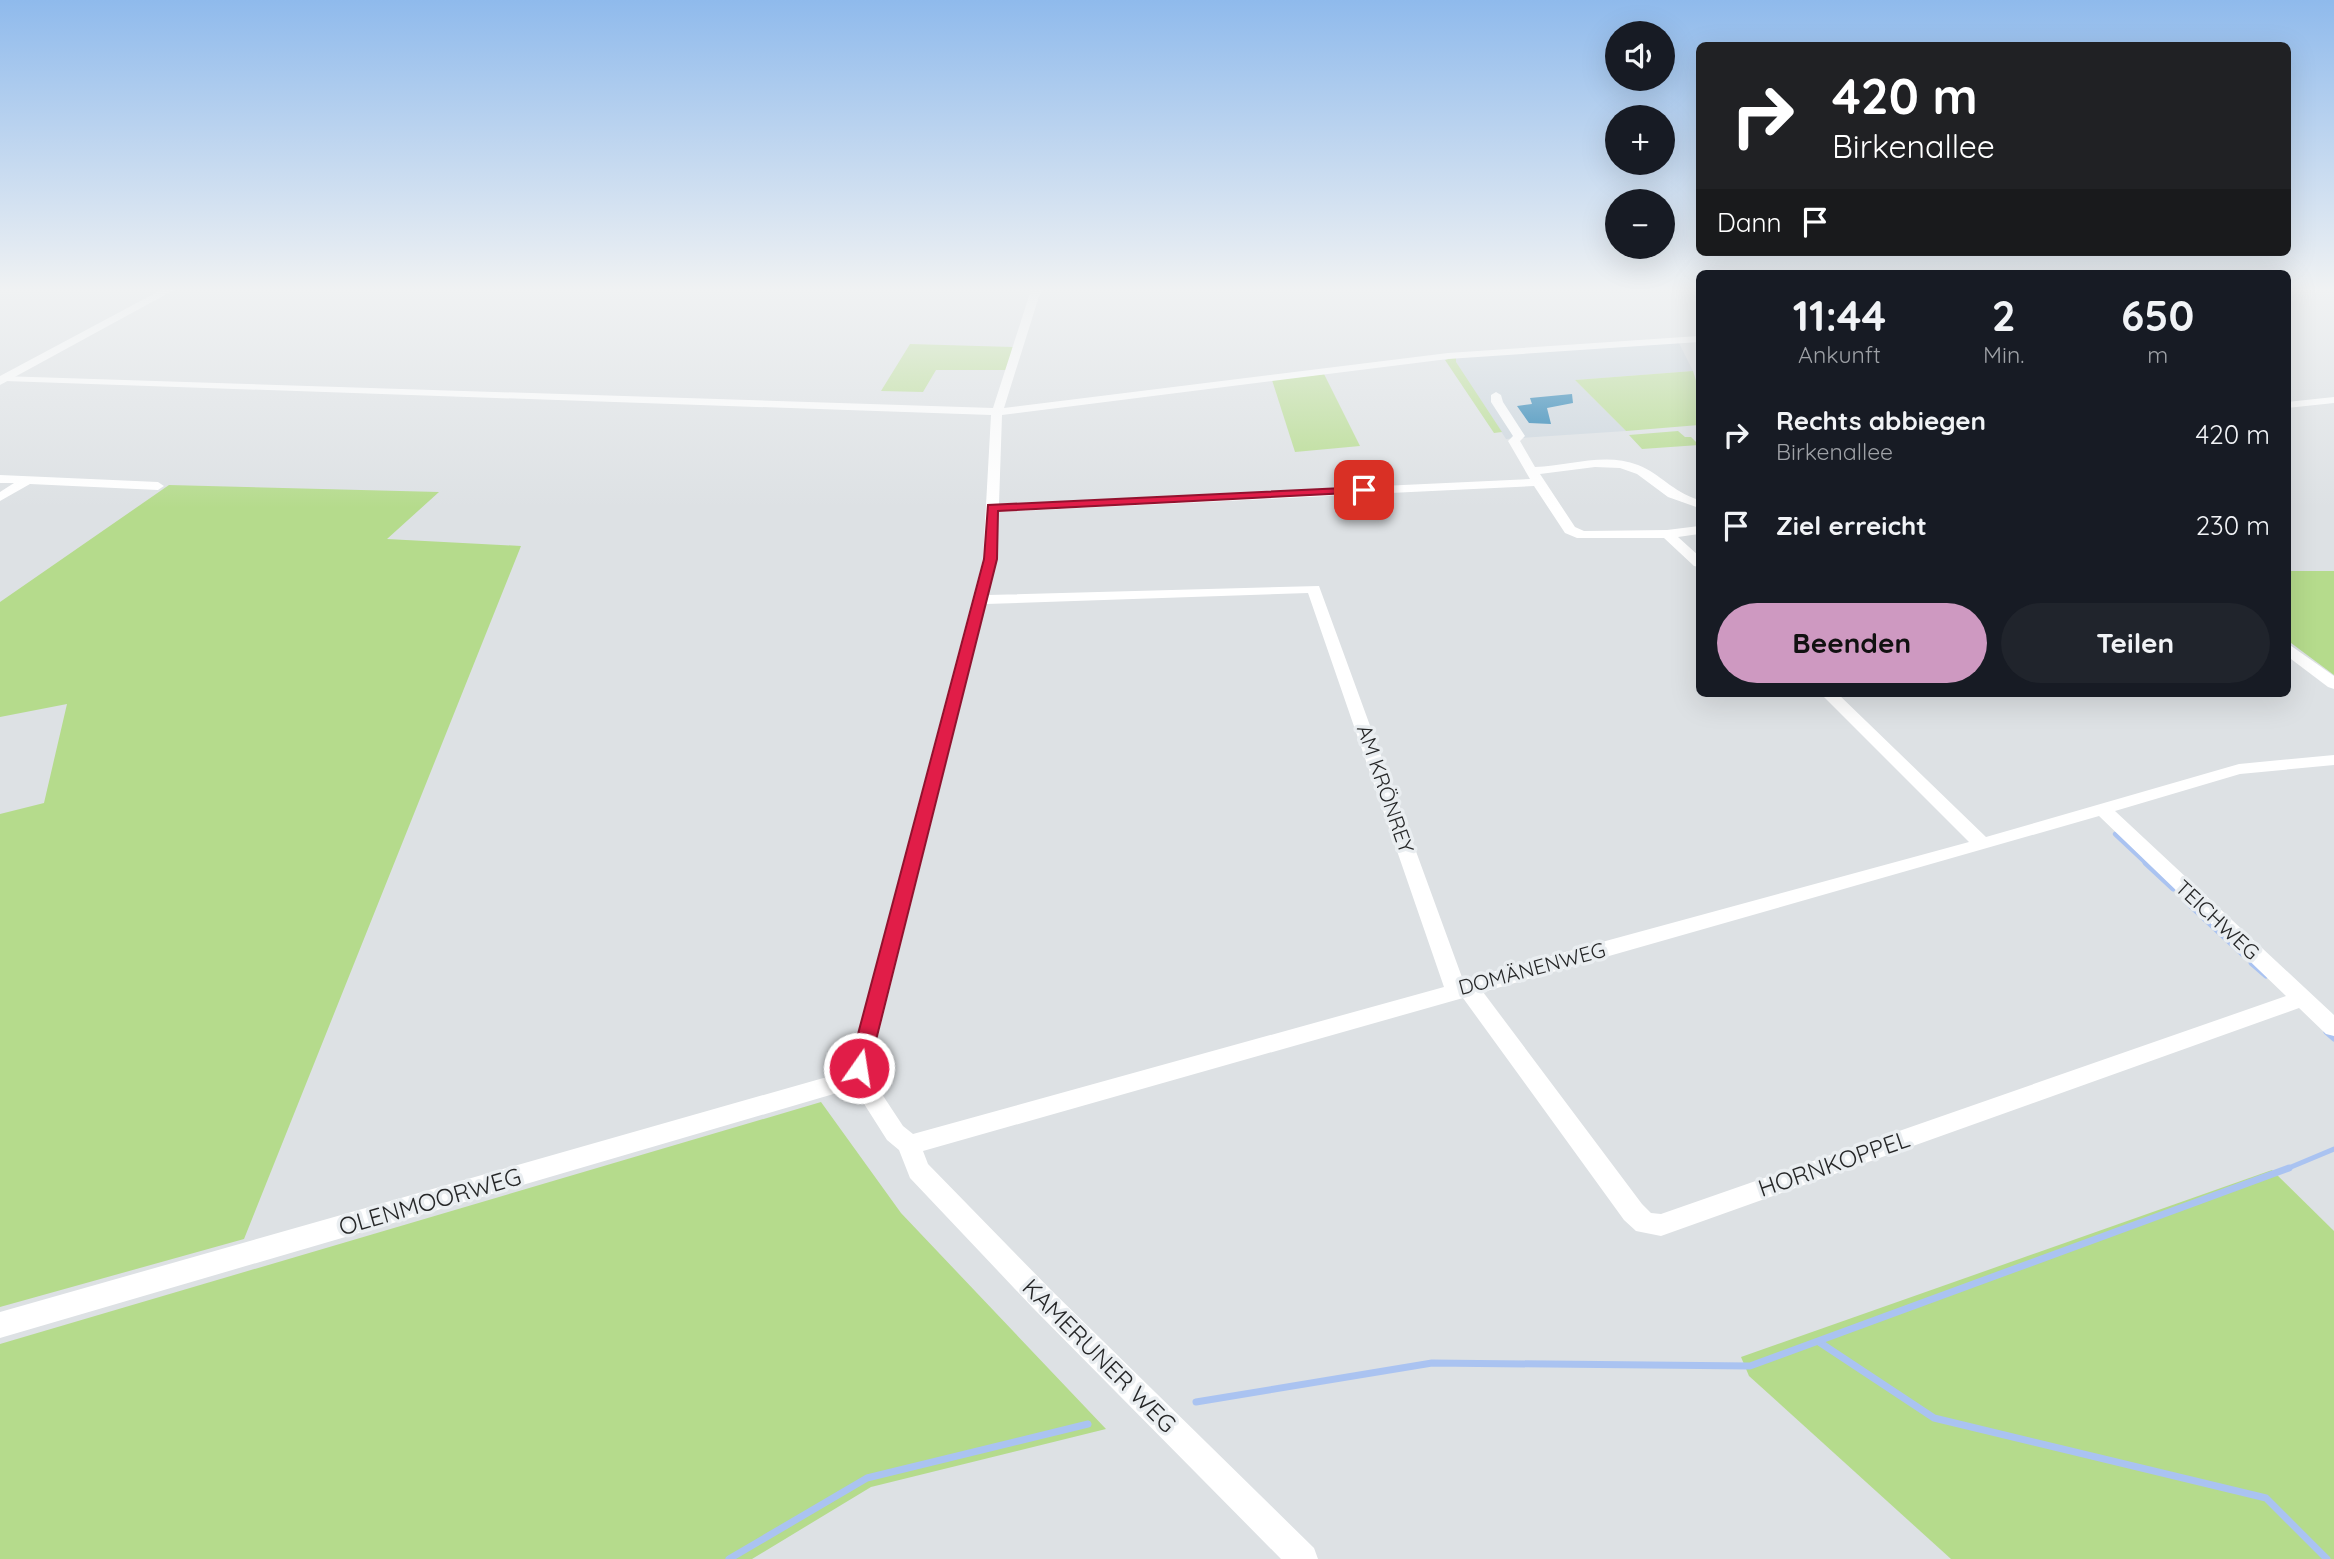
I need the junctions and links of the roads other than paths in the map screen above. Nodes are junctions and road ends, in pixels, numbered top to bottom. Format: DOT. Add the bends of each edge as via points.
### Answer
graph roads {
  1 [pos="35,363"];
  2 [pos="1013,363"];
  3 [pos="1394,363"];
  4 [pos="3,380"];
  5 [pos="1496,395"];
  6 [pos="2334,400"];
  7 [pos="2291,405"];
  8 [pos="997,412"];
  9 [pos="1535,477"];
  10 [pos="0,479"];
  11 [pos="27,480"];
  12 [pos="158,486"];
  13 [pos="0,497"];
  14 [pos="1696,503"];
  15 [pos="992,508"];
  16 [pos="1696,530"];
  17 [pos="1667,534"];
  18 [pos="1696,560"];
  19 [pos="1308,572"];
  20 [pos="1314,589"];
  21 [pos="980,600"];
  22 [pos="2291,651"];
  23 [pos="2334,684"];
  24 [pos="1832,697"];
  25 [pos="2334,760"];
  26 [pos="2102,809"];
  27 [pos="1982,844"];
  28 [pos="1461,989"];
  29 [pos="2301,999"];
  30 [pos="2334,1028"];
  31 [pos="859,1077"];
  32 [pos="910,1144"];
  33 [pos="0,1325"];
  34 [pos="1303,1559"];
  1 -- 4 [label="main road"];
  2 -- 8 [label="street"];
  3 -- 8 [label="street"];
  4 -- 8 [label="street"];
  5 -- 9 [label="street" via="1519,436 1514,441"];
  6 -- 7 [label="street"];
  8 -- 15 [label="street"];
  9 -- 14 [label="street" via="1593,464 1619,464 1641,471 1671,494"];
  9 -- 15 [label="street"];
  9 -- 17 [label="street" via="1570,530 1582,535"];
  10 -- 11 [label="street"];
  11 -- 12 [label="street"];
  11 -- 13 [label="street"];
  15 -- 21 [label="street" via="990,559"];
  16 -- 17 [label="street"];
  17 -- 18 [label="street"];
  19 -- 20 [label="street, AM KRÖNREY"];
  20 -- 21 [label="street"];
  20 -- 28 [label="street, AM KRÖNREY"];
  21 -- 31 [label="street" via="871,1015"];
  22 -- 23 [label="street"];
  24 -- 27 [label="street"];
  25 -- 26 [label="street, DOMÄNENWEG" via="2239,769"];
  26 -- 27 [label="street, DOMÄNENWEG"];
  26 -- 29 [label="street, TEICHWEG"];
  27 -- 28 [label="street, DOMÄNENWEG"];
  28 -- 29 [label="street, HORNKOPPEL" via="1633,1212 1645,1223 1661,1225"];
  28 -- 32 [label="street, DOMÄNENWEG"];
  29 -- 30 [label="street, TEICHWEG"];
  31 -- 32 [label="street" via="895,1133"];
  31 -- 33 [label="street, OLENMOORWEG"];
  32 -- 34 [label="street, KAMERUNER WEG" via="919,1171"];
}
